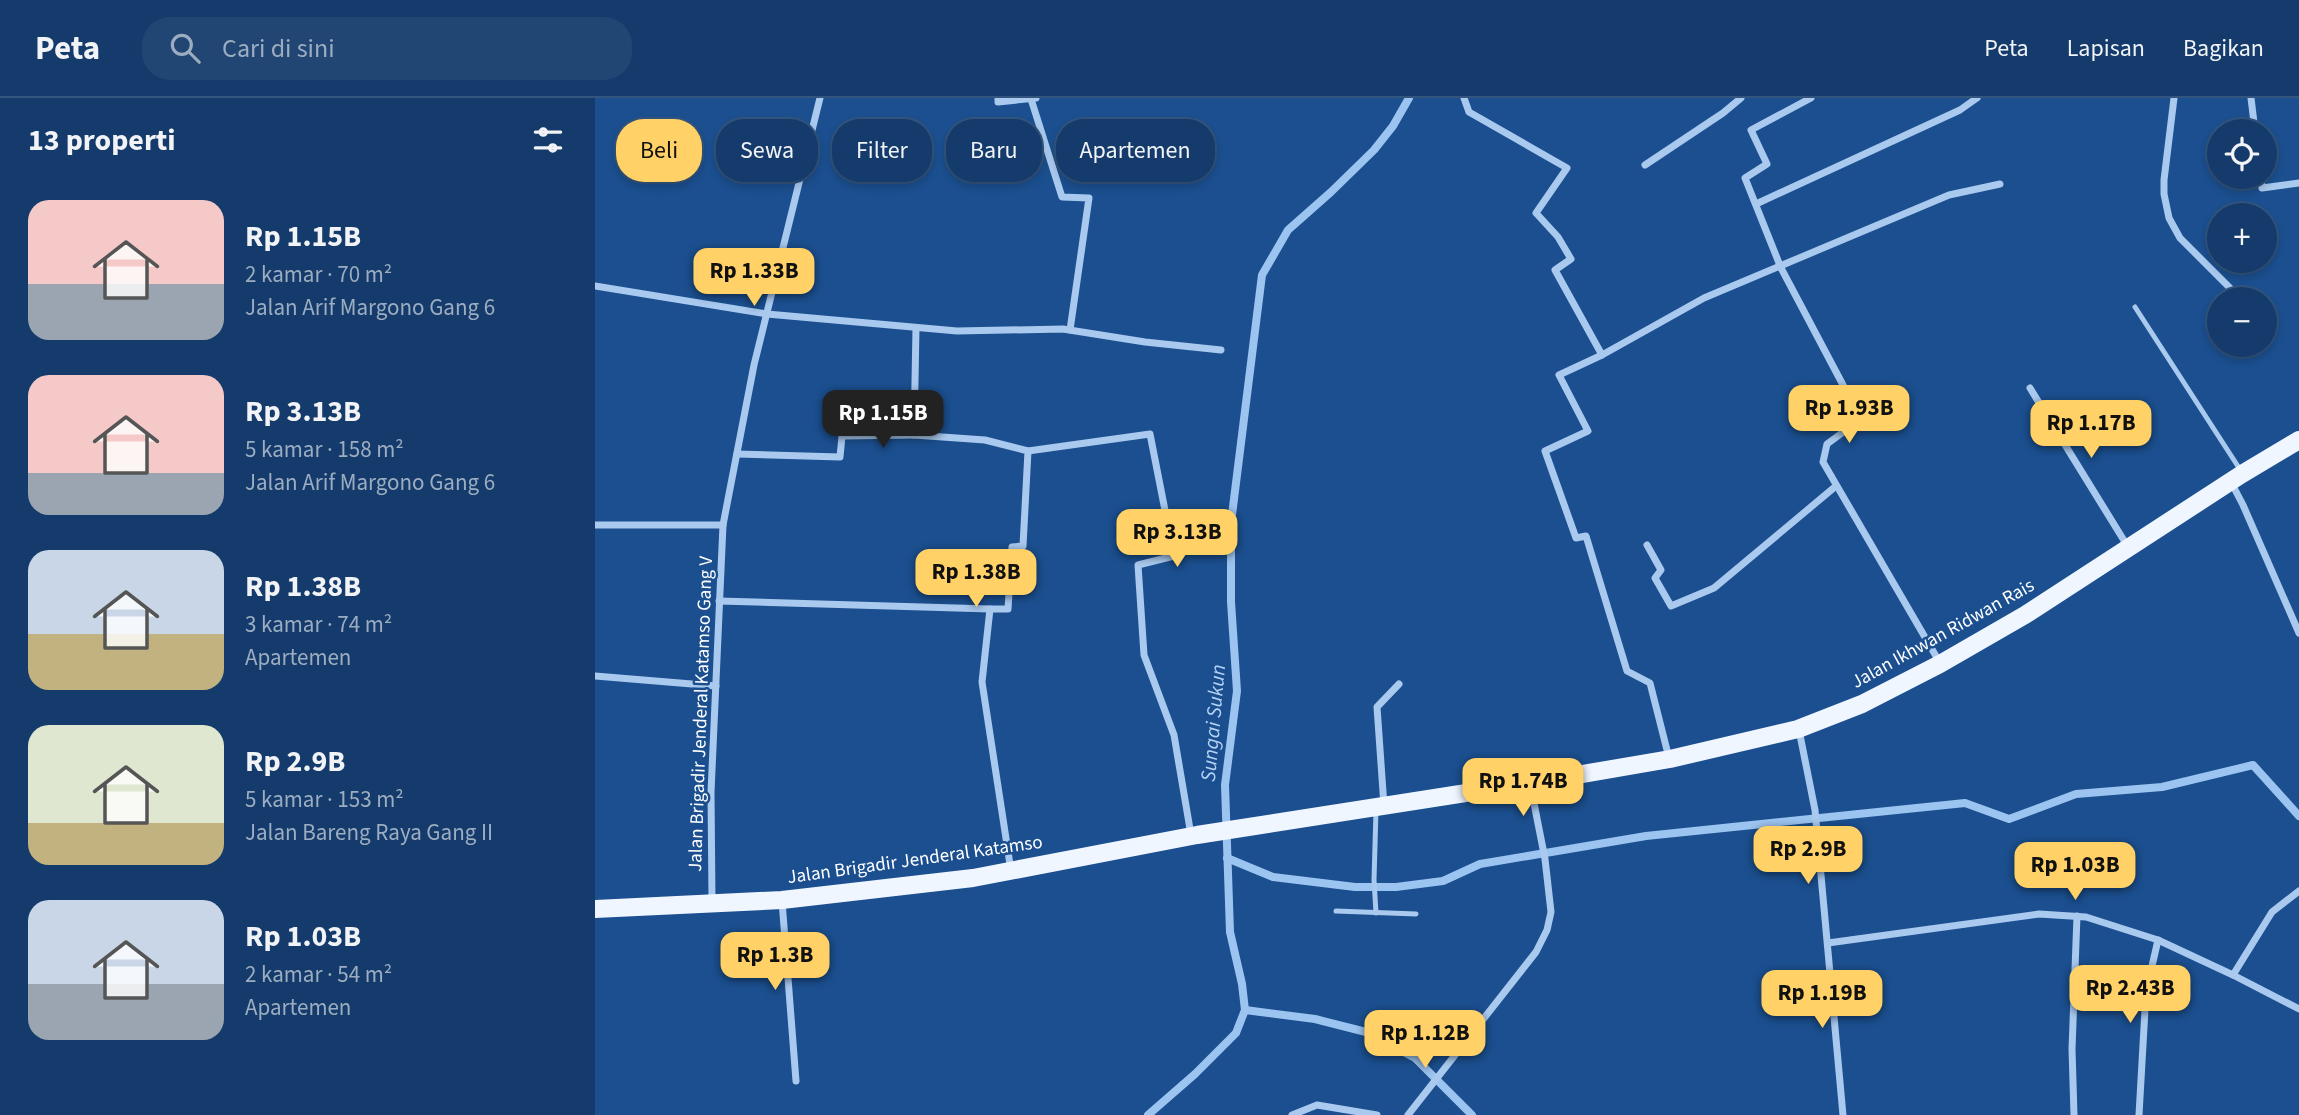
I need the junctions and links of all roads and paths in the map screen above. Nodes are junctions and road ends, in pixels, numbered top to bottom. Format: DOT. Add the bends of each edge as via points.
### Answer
graph roads {
  1 [pos="820,98"];
  2 [pos="998,98"];
  3 [pos="1034,98"];
  4 [pos="1464,98"];
  5 [pos="1741,98"];
  6 [pos="1811,98"];
  7 [pos="1977,98"];
  8 [pos="2174,98"];
  9 [pos="2251,98"];
  10 [pos="2254,119"];
  11 [pos="1645,166"];
  12 [pos="2299,183"];
  13 [pos="2000,184"];
  14 [pos="2277,186"];
  15 [pos="1756,204"];
  16 [pos="1781,268"];
  17 [pos="595,286"];
  18 [pos="2229,287"];
  19 [pos="2135,307"];
  20 [pos="767,314"];
  21 [pos="916,328"];
  22 [pos="1070,330"];
  23 [pos="1221,350"];
  24 [pos="1602,355"];
  25 [pos="2030,388"];
  26 [pos="914,435"];
  27 [pos="2299,440"];
  28 [pos="1028,451"];
  29 [pos="737,454"];
  30 [pos="2236,478"];
  31 [pos="1836,486"];
  32 [pos="595,525"];
  33 [pos="723,525"];
  34 [pos="1647,545"];
  35 [pos="2129,547"];
  36 [pos="719,601"];
  37 [pos="990,609"];
  38 [pos="2299,633"];
  39 [pos="1940,664"];
  40 [pos="595,676"];
  41 [pos="1399,684"];
  42 [pos="716,686"];
  43 [pos="1798,729"];
  44 [pos="1670,759"];
  45 [pos="1530,783"];
  46 [pos="1377,807"];
  47 [pos="1194,835"];
  48 [pos="1010,871"];
  49 [pos="2299,891"];
  50 [pos="782,900"];
  51 [pos="712,904"];
  52 [pos="595,909"];
  53 [pos="1336,911"];
  54 [pos="1376,913"];
  55 [pos="1416,914"];
  56 [pos="2077,916"];
  57 [pos="2158,940"];
  58 [pos="1828,943"];
  59 [pos="2233,975"];
  60 [pos="2299,1009"];
  61 [pos="796,1081"];
  62 [pos="1292,1115"];
  63 [pos="1377,1115"];
  64 [pos="1408,1115"];
  65 [pos="1843,1115"];
  66 [pos="2074,1115"];
  67 [pos="2139,1115"];
  1 -- 20 [label="street, Jalan Brigadir Jenderal Katamso Gang V"];
  2 -- 3 [label="street" via="998,102"];
  3 -- 22 [label="street" via="1062,197 1089,198"];
  4 -- 24 [label="street" via="1469,112 1567,168 1536,213 1571,259 1555,270"];
  5 -- 11 [label="street"];
  6 -- 15 [label="street" via="1751,130 1767,164 1745,178"];
  7 -- 15 [label="street"];
  8 -- 18 [label="street" via="2164,187 2169,218 2180,238"];
  9 -- 10 [label="street"];
  12 -- 14 [label="street"];
  13 -- 16 [label="street" via="1949,195"];
  15 -- 16 [label="street"];
  16 -- 24 [label="street" via="1704,298"];
  16 -- 31 [label="street" via="1861,419 1827,444 1823,462"];
  17 -- 20 [label="street"];
  19 -- 30 [label="lane"];
  20 -- 21 [label="street"];
  20 -- 29 [label="street, Jalan Brigadir Jenderal Katamso Gang V"];
  21 -- 22 [label="street"];
  21 -- 26 [label="street"];
  22 -- 23 [label="street"];
  24 -- 44 [label="street" via="1559,375 1588,431 1545,451 1576,538 1586,536 1627,671 1650,683"];
  25 -- 35 [label="street"];
  26 -- 28 [label="street" via="985,440"];
  26 -- 29 [label="street" via="842,436 840,457"];
  27 -- 30 [label="main road, Jalan Ikhwan Ridwan Rais"];
  28 -- 37 [label="street" via="1024,546 1012,547 1008,609"];
  28 -- 47 [label="street" via="1150,434 1174,556 1138,565 1144,655 1174,734"];
  29 -- 33 [label="street, Jalan Brigadir Jenderal Katamso Gang V"];
  30 -- 35 [label="main road, Jalan Ikhwan Ridwan Rais"];
  30 -- 38 [label="street" via="2243,505"];
  31 -- 34 [label="street" via="1714,588 1671,606 1655,578 1661,570"];
  31 -- 39 [label="street"];
  32 -- 33 [label="street"];
  33 -- 36 [label="street, Jalan Brigadir Jenderal Katamso Gang V"];
  35 -- 39 [label="main road, Jalan Ikhwan Ridwan Rais"];
  36 -- 37 [label="street"];
  36 -- 42 [label="street, Jalan Brigadir Jenderal Katamso Gang V"];
  37 -- 48 [label="street" via="982,682"];
  39 -- 43 [label="main road, Jalan Ikhwan Ridwan Rais"];
  40 -- 42 [label="street"];
  41 -- 46 [label="street" via="1377,706"];
  42 -- 51 [label="street, Jalan Brigadir Jenderal Katamso Gang V"];
  43 -- 44 [label="main road, Jalan Ikhwan Ridwan Rais"];
  43 -- 58 [label="street" via="1815,810"];
  44 -- 45 [label="main road, Jalan Ikhwan Ridwan Rais"];
  45 -- 46 [label="main road, Jalan Ikhwan Ridwan Rais"];
  45 -- 64 [label="street" via="1545,859 1551,912 1547,930 1536,953"];
  46 -- 47 [label="main road, Jalan Ikhwan Ridwan Rais"];
  46 -- 54 [label="lane"];
  47 -- 48 [label="main road, Jalan Brigadir Jenderal Katamso"];
  48 -- 50 [label="main road, Jalan Brigadir Jenderal Katamso"];
  49 -- 59 [label="street" via="2272,912"];
  50 -- 51 [label="main road, Jalan Brigadir Jenderal Katamso"];
  50 -- 61 [label="street"];
  51 -- 52 [label="main road, Jalan Brigadir Jenderal Katamso"];
  53 -- 54 [label="lane"];
  54 -- 55 [label="lane"];
  56 -- 57 [label="street"];
  56 -- 58 [label="street" via="2039,915"];
  56 -- 66 [label="street"];
  57 -- 59 [label="street"];
  57 -- 67 [label="street" via="2146,992"];
  58 -- 65 [label="street"];
  59 -- 60 [label="street"];
  62 -- 63 [label="street" via="1317,1105"];
}
